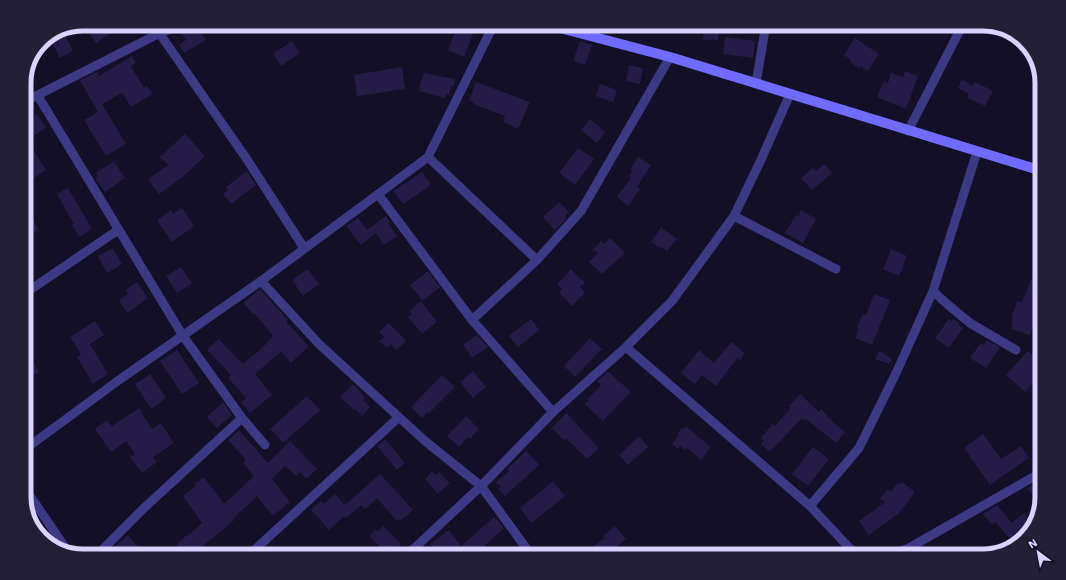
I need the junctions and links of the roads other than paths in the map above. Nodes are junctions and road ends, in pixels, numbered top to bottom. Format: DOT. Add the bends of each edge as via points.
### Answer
graph roads {
  1 [pos="165,31"];
  2 [pos="491,31"];
  3 [pos="588,31"];
  4 [pos="765,31"];
  5 [pos="959,31"];
  6 [pos="160,33"];
  7 [pos="670,57"];
  8 [pos="756,83"];
  9 [pos="790,94"];
  10 [pos="38,96"];
  11 [pos="31,99"];
  12 [pos="908,131"];
  13 [pos="977,152"];
  14 [pos="428,157"];
  15 [pos="1035,169"];
  16 [pos="378,194"];
  17 [pos="734,216"];
  18 [pos="118,230"];
  19 [pos="304,248"];
  20 [pos="537,260"];
  21 [pos="836,270"];
  22 [pos="261,281"];
  23 [pos="31,289"];
  24 [pos="933,291"];
  25 [pos="472,320"];
  26 [pos="183,336"];
  27 [pos="626,347"];
  28 [pos="1016,350"];
  29 [pos="553,412"];
  30 [pos="399,417"];
  31 [pos="242,418"];
  32 [pos="31,445"];
  33 [pos="265,445"];
  34 [pos="1035,476"];
  35 [pos="481,486"];
  36 [pos="31,498"];
  37 [pos="810,506"];
  38 [pos="64,545"];
  39 [pos="909,548"];
  40 [pos="103,549"];
  41 [pos="256,549"];
  42 [pos="414,549"];
  43 [pos="527,549"];
  44 [pos="850,549"];
  1 -- 6 [label="street"];
  2 -- 14 [label="street"];
  3 -- 7 [label="main road"];
  4 -- 8 [label="street"];
  5 -- 12 [label="street"];
  6 -- 10 [label="street"];
  6 -- 19 [label="street"];
  7 -- 8 [label="main road"];
  7 -- 20 [label="street" via="580,212"];
  8 -- 9 [label="main road"];
  9 -- 12 [label="main road"];
  9 -- 17 [label="street"];
  10 -- 11 [label="street"];
  10 -- 18 [label="street"];
  12 -- 13 [label="main road"];
  13 -- 15 [label="main road"];
  13 -- 24 [label="street"];
  14 -- 16 [label="street"];
  14 -- 20 [label="street"];
  16 -- 19 [label="street"];
  16 -- 25 [label="street"];
  17 -- 21 [label="street"];
  17 -- 27 [label="street" via="672,300"];
  18 -- 23 [label="street"];
  18 -- 26 [label="street"];
  19 -- 22 [label="street"];
  20 -- 25 [label="street"];
  22 -- 26 [label="street"];
  22 -- 30 [label="street" via="319,344"];
  24 -- 28 [label="street" via="970,323"];
  24 -- 37 [label="street" via="859,448"];
  25 -- 29 [label="street"];
  26 -- 31 [label="street"];
  26 -- 32 [label="street"];
  27 -- 29 [label="street"];
  27 -- 37 [label="street"];
  29 -- 35 [label="street"];
  30 -- 35 [label="street"];
  30 -- 41 [label="street"];
  31 -- 33 [label="street"];
  31 -- 40 [label="street"];
  34 -- 39 [label="street"];
  35 -- 42 [label="street"];
  35 -- 43 [label="street"];
  36 -- 38 [label="street"];
  37 -- 44 [label="street"];
}
